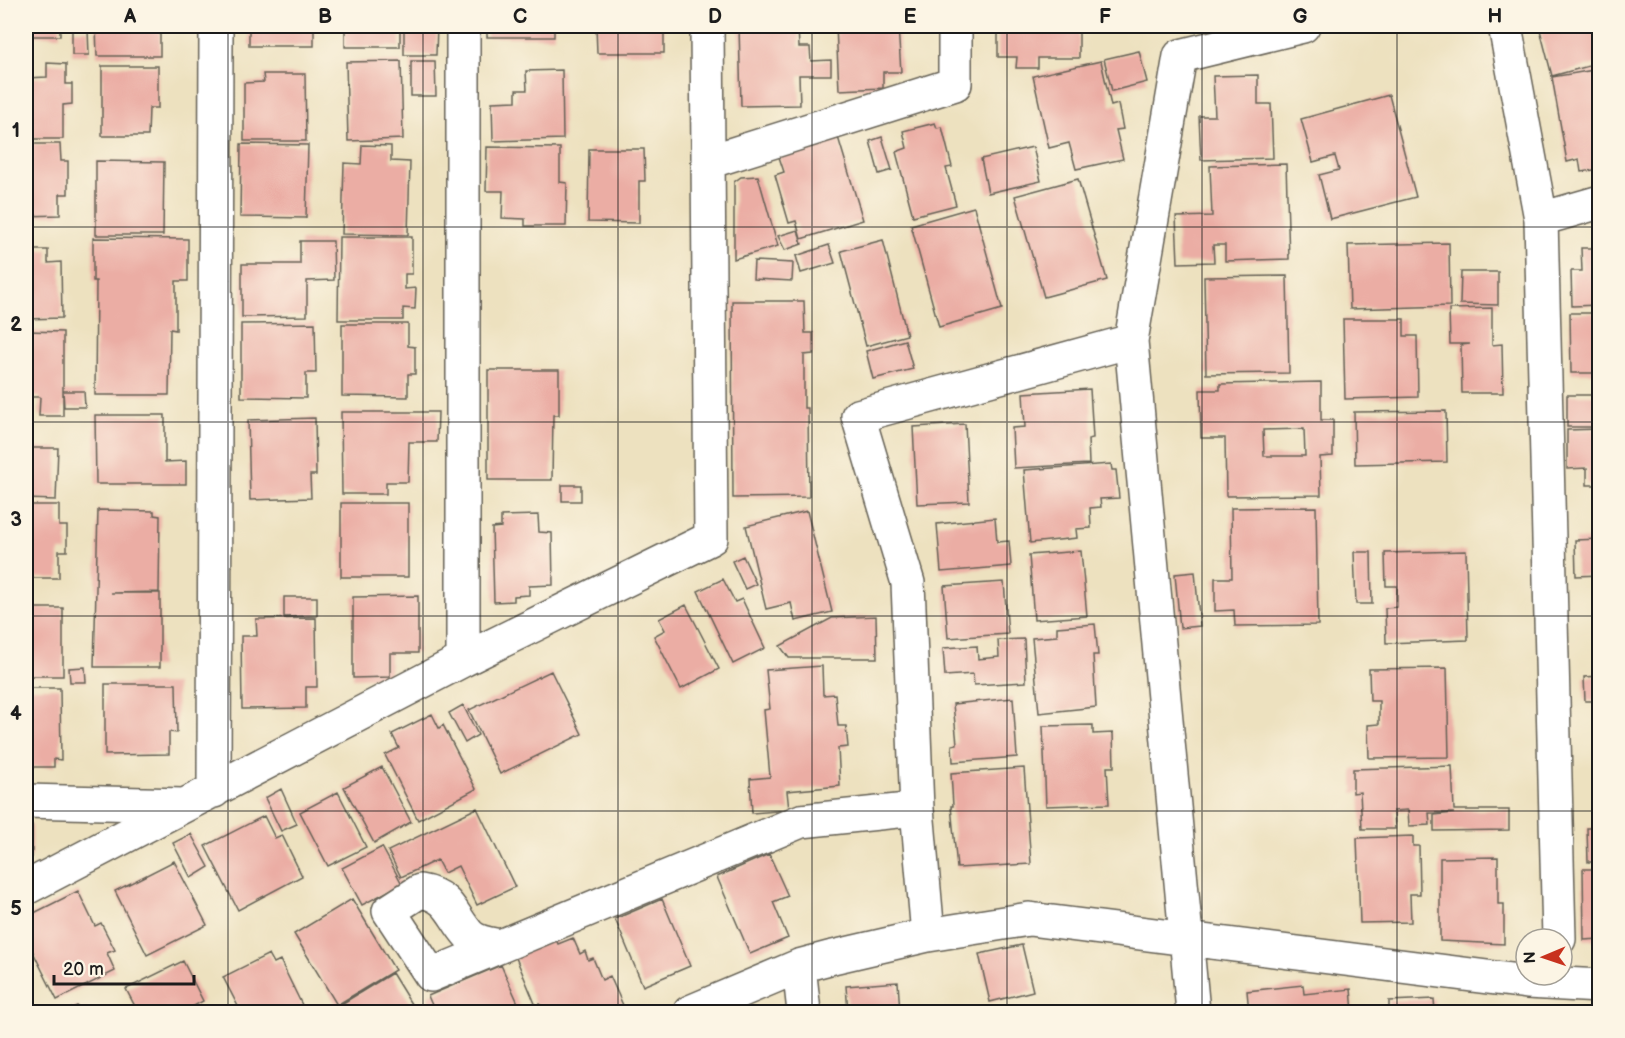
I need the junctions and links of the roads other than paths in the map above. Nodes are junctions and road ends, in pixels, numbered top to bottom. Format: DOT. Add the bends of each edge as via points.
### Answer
graph roads {
  1 [pos="216,26"];
  2 [pos="463,26"];
  3 [pos="707,26"];
  4 [pos="955,26"];
  5 [pos="1303,26"];
  6 [pos="1506,26"];
  7 [pos="708,162"];
  8 [pos="1599,202"];
  9 [pos="1541,219"];
  10 [pos="1131,341"];
  11 [pos="463,660"];
  12 [pos="201,798"];
  13 [pos="26,801"];
  14 [pos="917,809"];
  15 [pos="26,888"];
  16 [pos="1559,927"];
  17 [pos="928,934"];
  18 [pos="1188,938"];
  19 [pos="500,946"];
  20 [pos="799,966"];
  21 [pos="1599,986"];
  22 [pos="1561,991"];
  23 [pos="690,1012"];
  24 [pos="804,1012"];
  25 [pos="1193,1012"];
  1 -- 12 [label="street"];
  2 -- 11 [label="street"];
  3 -- 7 [label="street"];
  4 -- 7 [label="street" via="955,84"];
  5 -- 10 [label="street" via="1180,56"];
  6 -- 9 [label="street"];
  7 -- 11 [label="street" via="711,538"];
  8 -- 9 [label="street"];
  9 -- 16 [label="street"];
  10 -- 14 [label="street" via="858,416 908,583"];
  10 -- 18 [label="street"];
  11 -- 12 [label="street"];
  12 -- 13 [label="street"];
  12 -- 15 [label="street"];
  14 -- 17 [label="street"];
  14 -- 19 [label="street" via="801,821"];
  17 -- 18 [label="street" via="1029,919"];
  17 -- 20 [label="street"];
  18 -- 22 [label="street"];
  18 -- 25 [label="street"];
  20 -- 23 [label="street"];
  20 -- 24 [label="street"];
  21 -- 22 [label="street"];
}
